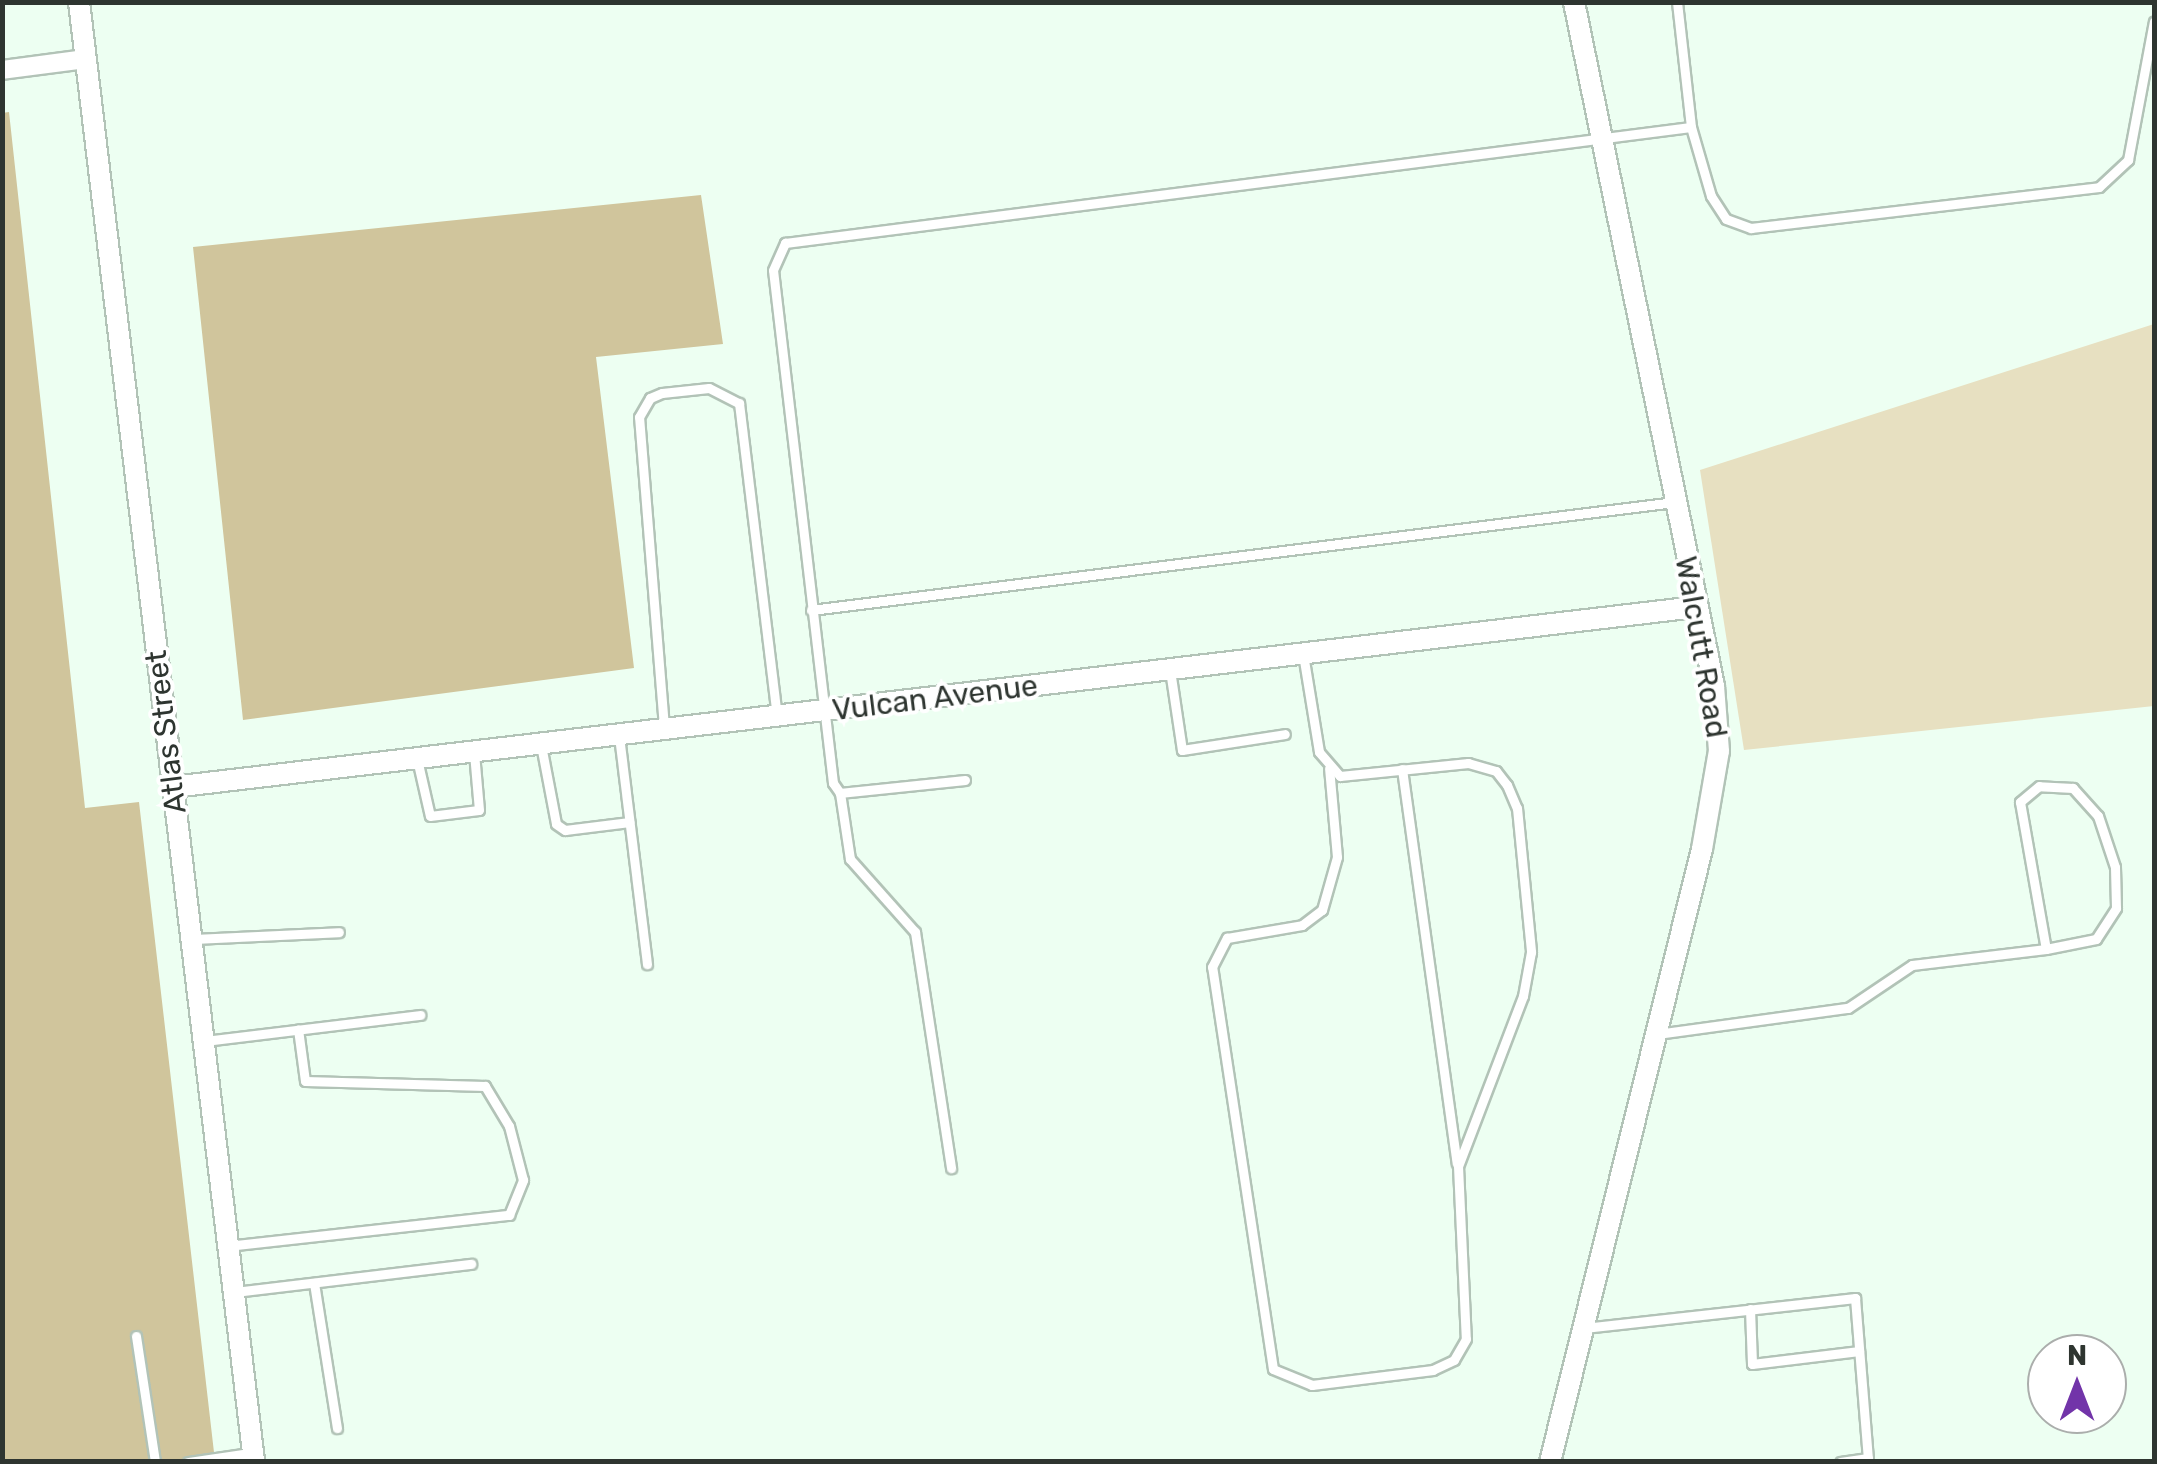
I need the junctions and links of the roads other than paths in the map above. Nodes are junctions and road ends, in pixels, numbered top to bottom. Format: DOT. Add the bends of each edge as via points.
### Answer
graph roads {
  1 [pos="79,2"];
  2 [pos="1574,2"];
  3 [pos="1677,2"];
  4 [pos="2154,21"];
  5 [pos="86,59"];
  6 [pos="2,70"];
  7 [pos="1691,128"];
  8 [pos="1601,140"];
  9 [pos="1675,502"];
  10 [pos="1697,606"];
  11 [pos="811,610"];
  12 [pos="1304,654"];
  13 [pos="1170,670"];
  14 [pos="823,712"];
  15 [pos="777,717"];
  16 [pos="664,730"];
  17 [pos="1285,734"];
  18 [pos="619,736"];
  19 [pos="541,745"];
  20 [pos="474,753"];
  21 [pos="418,760"];
  22 [pos="1329,768"];
  23 [pos="1402,769"];
  24 [pos="965,780"];
  25 [pos="173,787"];
  26 [pos="840,793"];
  27 [pos="630,822"];
  28 [pos="339,932"];
  29 [pos="191,939"];
  30 [pos="2046,949"];
  31 [pos="648,964"];
  32 [pos="420,1014"];
  33 [pos="298,1029"];
  34 [pos="1654,1034"];
  35 [pos="203,1042"];
  36 [pos="1458,1166"];
  37 [pos="951,1168"];
  38 [pos="227,1246"];
  39 [pos="471,1264"];
  40 [pos="314,1282"];
  41 [pos="233,1292"];
  42 [pos="1750,1310"];
  43 [pos="1582,1328"];
  44 [pos="136,1336"];
  45 [pos="1860,1351"];
  46 [pos="337,1428"];
  47 [pos="254,1457"];
  48 [pos="155,1462"];
  49 [pos="188,1462"];
  50 [pos="1550,1462"];
  51 [pos="1840,1462"];
  1 -- 5 [label="street, Atlas Street"];
  2 -- 8 [label="street, Walcutt Road"];
  3 -- 7 [label="lane"];
  4 -- 7 [label="lane" via="2128,160 2098,187 1751,228 1726,219 1711,196"];
  5 -- 6 [label="street"];
  5 -- 25 [label="street, Atlas Street"];
  7 -- 8 [label="lane"];
  8 -- 9 [label="street, Walcutt Road"];
  8 -- 11 [label="lane" via="785,243 773,270"];
  9 -- 10 [label="street, Walcutt Road"];
  9 -- 11 [label="lane"];
  10 -- 12 [label="street, Vulcan Avenue"];
  10 -- 34 [label="street, Walcutt Road" via="1719,751 1702,849"];
  11 -- 14 [label="lane"];
  12 -- 13 [label="street, Vulcan Avenue"];
  12 -- 22 [label="lane" via="1319,752"];
  13 -- 14 [label="street, Vulcan Avenue"];
  13 -- 17 [label="lane" via="1182,750"];
  14 -- 15 [label="street, Vulcan Avenue"];
  14 -- 26 [label="lane"];
  15 -- 16 [label="street, Vulcan Avenue"];
  15 -- 16 [label="lane" via="739,403 708,388 662,394 643,406 639,428"];
  16 -- 18 [label="street, Vulcan Avenue"];
  18 -- 19 [label="street, Vulcan Avenue"];
  18 -- 27 [label="lane"];
  19 -- 20 [label="street, Vulcan Avenue"];
  19 -- 27 [label="lane" via="556,824 565,830"];
  20 -- 21 [label="street, Vulcan Avenue"];
  20 -- 21 [label="lane" via="481,806 463,812 426,814"];
  21 -- 25 [label="street, Vulcan Avenue"];
  22 -- 23 [label="lane" via="1340,776"];
  22 -- 36 [label="lane" via="1337,856 1322,910 1302,925 1227,938 1212,967 1273,1369 1312,1384 1432,1370 1454,1360 1470,1315"];
  23 -- 36 [label="lane"];
  23 -- 36 [label="lane" via="1468,763 1496,771 1517,808 1529,970"];
  24 -- 26 [label="lane"];
  25 -- 29 [label="street, Atlas Street"];
  26 -- 37 [label="lane" via="850,859 915,932"];
  27 -- 31 [label="lane"];
  28 -- 29 [label="lane"];
  29 -- 35 [label="street, Atlas Street"];
  30 -- 30 [label="lane" via="2096,939 2116,908 2115,867 2098,816 2073,788 2039,786 2020,802"];
  30 -- 34 [label="lane" via="1912,965 1848,1008"];
  32 -- 33 [label="lane"];
  33 -- 35 [label="lane"];
  33 -- 38 [label="lane" via="305,1080 485,1086 509,1126 522,1180 509,1215"];
  34 -- 43 [label="street, Walcutt Road"];
  35 -- 38 [label="street, Atlas Street"];
  38 -- 41 [label="street, Atlas Street"];
  39 -- 40 [label="lane"];
  40 -- 41 [label="lane"];
  40 -- 46 [label="lane"];
  41 -- 47 [label="street, Atlas Street"];
  42 -- 43 [label="lane"];
  42 -- 45 [label="lane" via="1855,1298"];
  42 -- 45 [label="lane" via="1752,1364"];
  43 -- 50 [label="street, Walcutt Road"];
  44 -- 48 [label="lane"];
  45 -- 51 [label="lane" via="1868,1458"];
  47 -- 49 [label="lane"];
}
